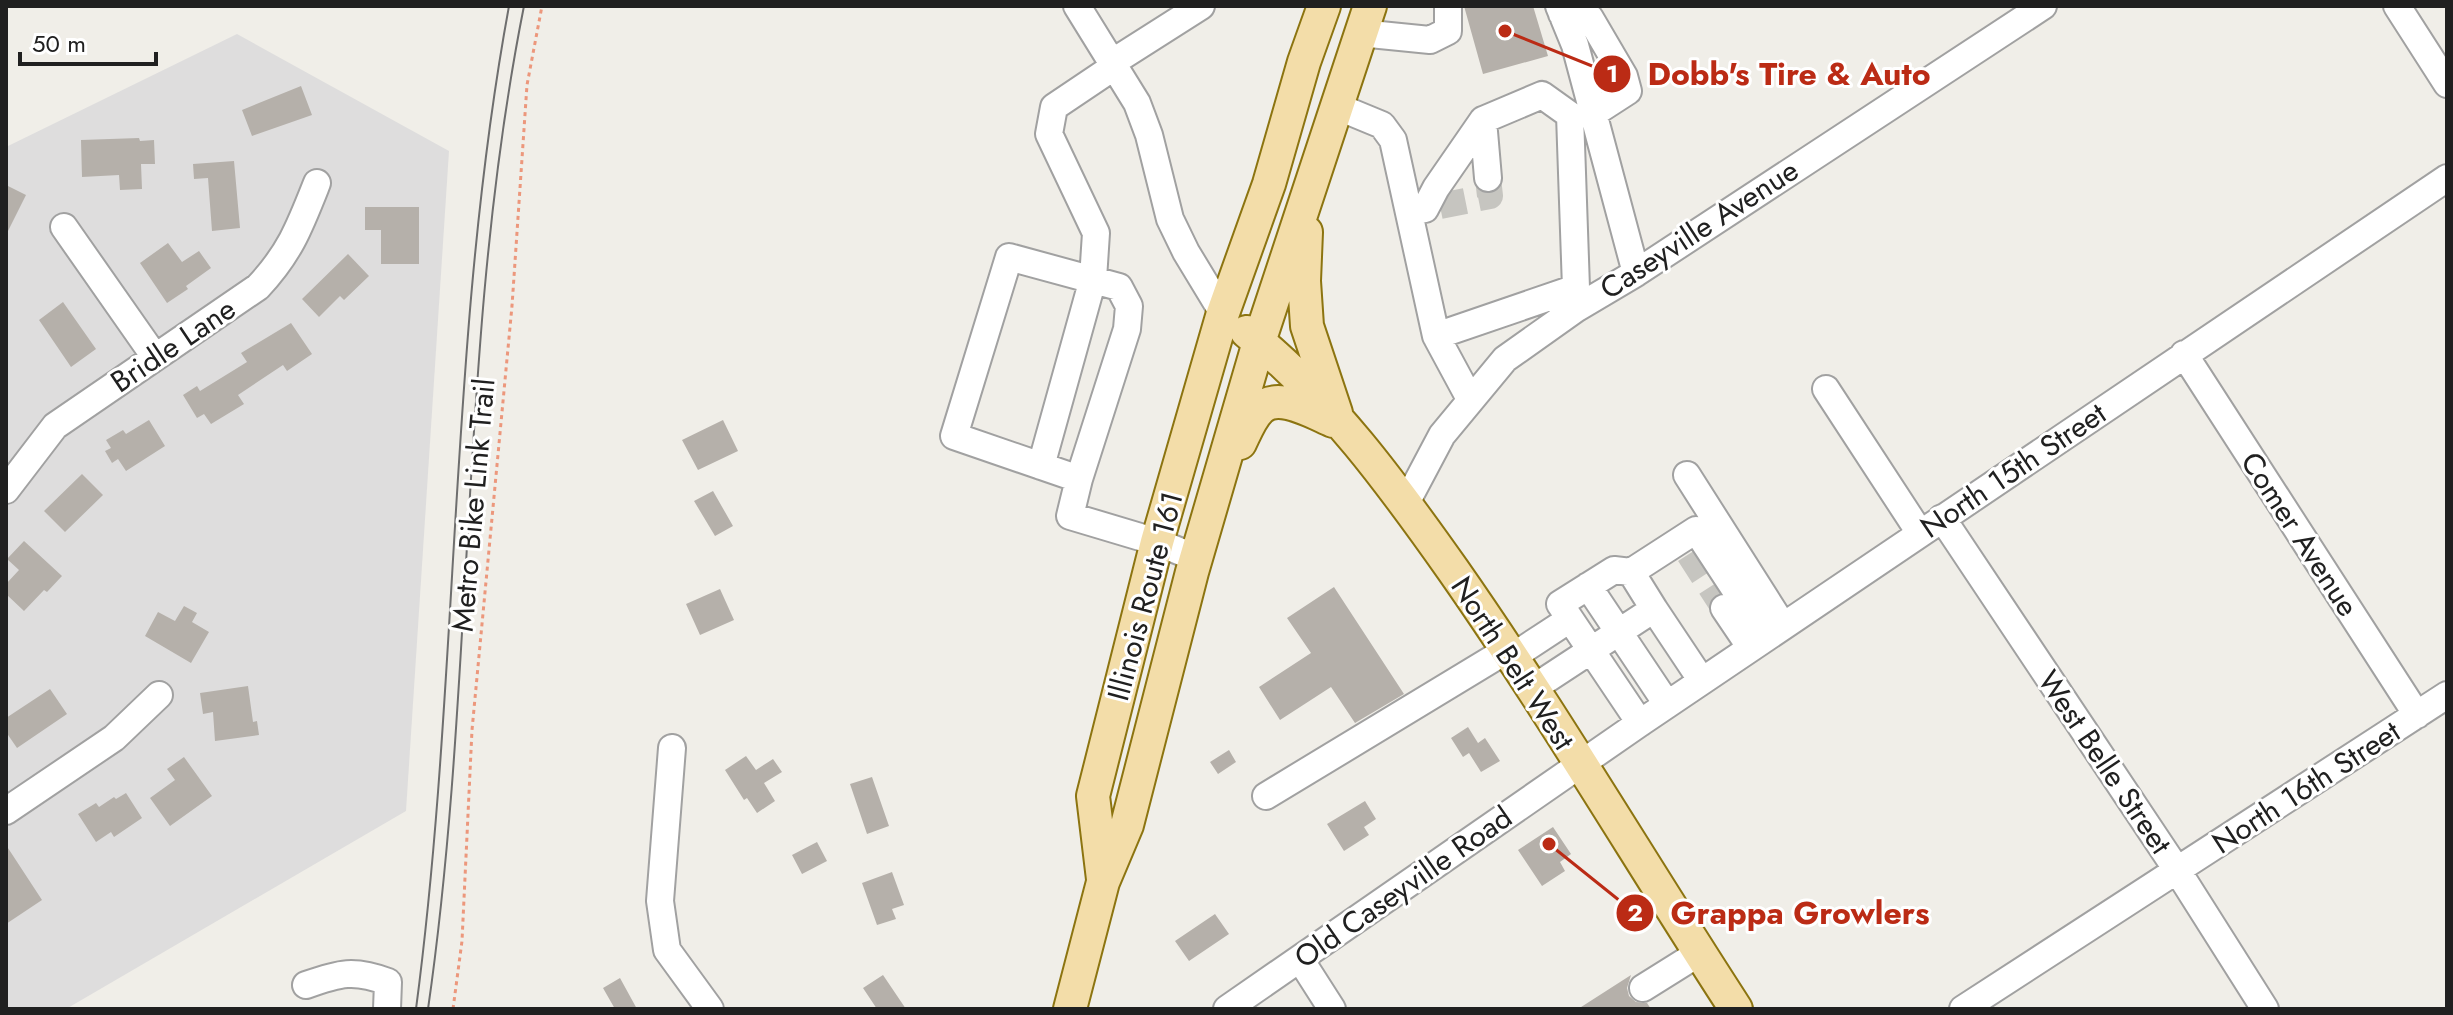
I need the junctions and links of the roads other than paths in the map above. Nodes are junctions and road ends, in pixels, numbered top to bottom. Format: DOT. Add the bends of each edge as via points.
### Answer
graph roads {
  1 [pos="1077,6"];
  2 [pos="1201,6"];
  3 [pos="1324,6"];
  4 [pos="1448,6"];
  5 [pos="2043,6"];
  6 [pos="2397,6"];
  7 [pos="1560,10"];
  8 [pos="1365,19"];
  9 [pos="1114,64"];
  10 [pos="2447,84"];
  11 [pos="1336,106"];
  12 [pos="1594,113"];
  13 [pos="1483,120"];
  14 [pos="1488,178"];
  15 [pos="2447,178"];
  16 [pos="317,183"];
  17 [pos="1308,194"];
  18 [pos="1425,209"];
  19 [pos="64,227"];
  20 [pos="1636,273"];
  21 [pos="1093,279"];
  22 [pos="1577,298"];
  23 [pos="1223,313"];
  24 [pos="1436,336"];
  25 [pos="1259,342"];
  26 [pos="2184,354"];
  27 [pos="155,357"];
  28 [pos="1826,389"];
  29 [pos="1470,399"];
  30 [pos="1339,423"];
  31 [pos="1041,466"];
  32 [pos="1687,475"];
  33 [pos="1220,477"];
  34 [pos="1079,479"];
  35 [pos="6,490"];
  36 [pos="1406,503"];
  37 [pos="1942,518"];
  38 [pos="1920,533"];
  39 [pos="1157,542"];
  40 [pos="1196,558"];
  41 [pos="1631,572"];
  42 [pos="1588,586"];
  43 [pos="1724,608"];
  44 [pos="1654,609"];
  45 [pos="1570,619"];
  46 [pos="1619,633"];
  47 [pos="1767,637"];
  48 [pos="1591,651"];
  49 [pos="1509,654"];
  50 [pos="1702,681"];
  51 [pos="1532,689"];
  52 [pos="159,695"];
  53 [pos="2447,695"];
  54 [pos="1667,704"];
  55 [pos="2417,715"];
  56 [pos="1640,723"];
  57 [pos="672,748"];
  58 [pos="1579,764"];
  59 [pos="1266,796"];
  60 [pos="6,811"];
  61 [pos="2177,870"];
  62 [pos="1103,882"];
  63 [pos="1699,953"];
  64 [pos="1300,959"];
  65 [pos="306,985"];
  66 [pos="1643,988"];
  67 [pos="387,1009"];
  68 [pos="710,1009"];
  69 [pos="1070,1009"];
  70 [pos="1227,1009"];
  71 [pos="1332,1009"];
  72 [pos="1736,1009"];
  73 [pos="1963,1009"];
  74 [pos="2265,1009"];
  1 -- 9 [label="street"];
  2 -- 9 [label="street"];
  3 -- 23 [label="main road"];
  4 -- 8 [label="street" via="1448,31 1430,40"];
  5 -- 20 [label="street, Caseyville Avenue"];
  6 -- 10 [label="street"];
  7 -- 12 [label="street"];
  7 -- 12 [label="street" via="1590,18 1624,76 1628,91"];
  8 -- 11 [label="main road"];
  9 -- 21 [label="street" via="1054,107 1049,134 1096,233"];
  9 -- 23 [label="street" via="1149,135 1170,219"];
  11 -- 17 [label="main road"];
  11 -- 18 [label="street" via="1382,125"];
  12 -- 20 [label="street"];
  13 -- 14 [label="street"];
  13 -- 18 [label="street"];
  13 -- 22 [label="street" via="1542,95 1570,115"];
  15 -- 26 [label="street, North 15th Street"];
  16 -- 27 [label="street, Bridle Lane" via="293,242 269,276 234,306"];
  17 -- 25 [label="main road"];
  17 -- 30 [label="main road" via="1307,326"];
  18 -- 24 [label="street"];
  19 -- 27 [label="street"];
  20 -- 22 [label="street, Caseyville Avenue"];
  21 -- 31 [label="street"];
  21 -- 31 [label="street" via="1009,257 954,436"];
  21 -- 34 [label="street" via="1119,287 1129,306 1127,329"];
  22 -- 24 [label="street"];
  22 -- 29 [label="street, Caseyville Avenue" via="1505,359"];
  23 -- 25 [label="main road, North Belt West"];
  23 -- 39 [label="main road, Illinois Route 161"];
  24 -- 29 [label="street"];
  25 -- 30 [label="main road, North Belt West"];
  25 -- 33 [label="main road, Illinois Route 161"];
  26 -- 37 [label="street, North 15th Street"];
  26 -- 55 [label="street, Comer Avenue"];
  27 -- 35 [label="street, Bridle Lane" via="55,426"];
  28 -- 38 [label="street"];
  29 -- 36 [label="street, Caseyville Avenue" via="1442,435"];
  30 -- 33 [label="main road" via="1289,404 1260,408"];
  30 -- 36 [label="main road, North Belt West"];
  31 -- 34 [label="street"];
  32 -- 47 [label="street"];
  33 -- 40 [label="main road, Illinois Route 161"];
  34 -- 39 [label="street" via="1070,516"];
  36 -- 49 [label="main road, North Belt West"];
  37 -- 38 [label="street, North 15th Street"];
  37 -- 61 [label="street, West Belle Street"];
  38 -- 47 [label="street, North 15th Street"];
  39 -- 40 [label="street"];
  39 -- 62 [label="main road, Illinois Route 161" via="1093,796"];
  40 -- 62 [label="main road, Illinois Route 161" via="1127,825"];
  41 -- 42 [label="street" via="1614,570"];
  41 -- 44 [label="street"];
  41 -- 47 [label="street" via="1685,547 1696,530"];
  42 -- 45 [label="street" via="1560,604"];
  42 -- 46 [label="street"];
  43 -- 47 [label="street"];
  44 -- 46 [label="street"];
  44 -- 50 [label="street"];
  45 -- 48 [label="street"];
  45 -- 49 [label="street"];
  46 -- 48 [label="street"];
  46 -- 54 [label="street"];
  47 -- 50 [label="street, North 15th Street"];
  48 -- 51 [label="street"];
  48 -- 56 [label="street"];
  49 -- 51 [label="main road, North Belt West"];
  49 -- 59 [label="street"];
  50 -- 54 [label="street, North 15th Street"];
  51 -- 58 [label="main road, North Belt West"];
  52 -- 60 [label="street" via="114,738"];
  53 -- 55 [label="street, North 16th Street"];
  54 -- 56 [label="street, North 15th Street"];
  55 -- 61 [label="street, North 16th Street"];
  56 -- 58 [label="street, North 15th Street"];
  57 -- 68 [label="street" via="660,901 665,938 667,950"];
  58 -- 63 [label="main road, North Belt West"];
  58 -- 64 [label="street, Old Caseyville Road"];
  61 -- 73 [label="street, North 16th Street"];
  61 -- 74 [label="street, West Belle Street"];
  62 -- 69 [label="main road, Illinois Route 161"];
  63 -- 66 [label="street"];
  63 -- 72 [label="main road, North Belt West"];
  64 -- 70 [label="street, Old Caseyville Road"];
  64 -- 71 [label="street"];
  65 -- 67 [label="street" via="341,972 367,974 388,982"];
}
